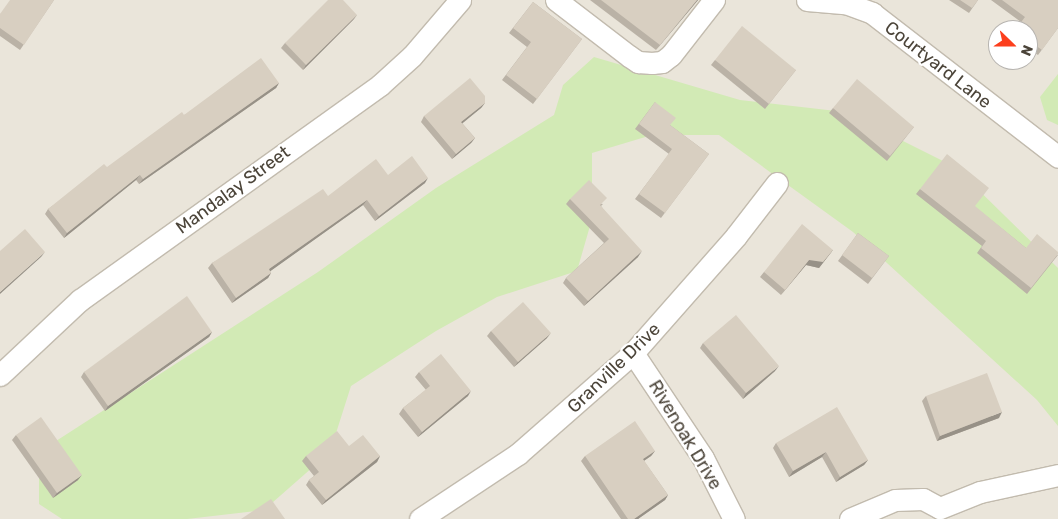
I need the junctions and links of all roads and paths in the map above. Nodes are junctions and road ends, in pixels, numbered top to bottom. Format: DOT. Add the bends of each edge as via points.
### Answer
graph roads {
  1 [pos="460,0"];
  2 [pos="556,0"];
  3 [pos="714,0"];
  4 [pos="807,0"];
  5 [pos="1058,158"];
  6 [pos="777,183"];
  7 [pos="633,352"];
  8 [pos="0,375"];
  9 [pos="1058,475"];
  10 [pos="939,513"];
  11 [pos="420,519"];
  12 [pos="734,519"];
  13 [pos="850,519"];
  1 -- 8 [label="street, Mandalay Street" via="412,56 380,85 80,300"];
  2 -- 3 [label="street" via="638,62 652,63 662,62 671,55"];
  4 -- 5 [label="street, Courtyard Lane" via="845,3 872,13"];
  6 -- 7 [label="street, Granville Drive" via="736,236"];
  7 -- 11 [label="street, Granville Drive" via="518,454"];
  7 -- 12 [label="street, Rivenoak Drive" via="703,458"];
  9 -- 10 [label="street" via="980,492"];
  10 -- 13 [label="street" via="923,499 895,500"];
}
